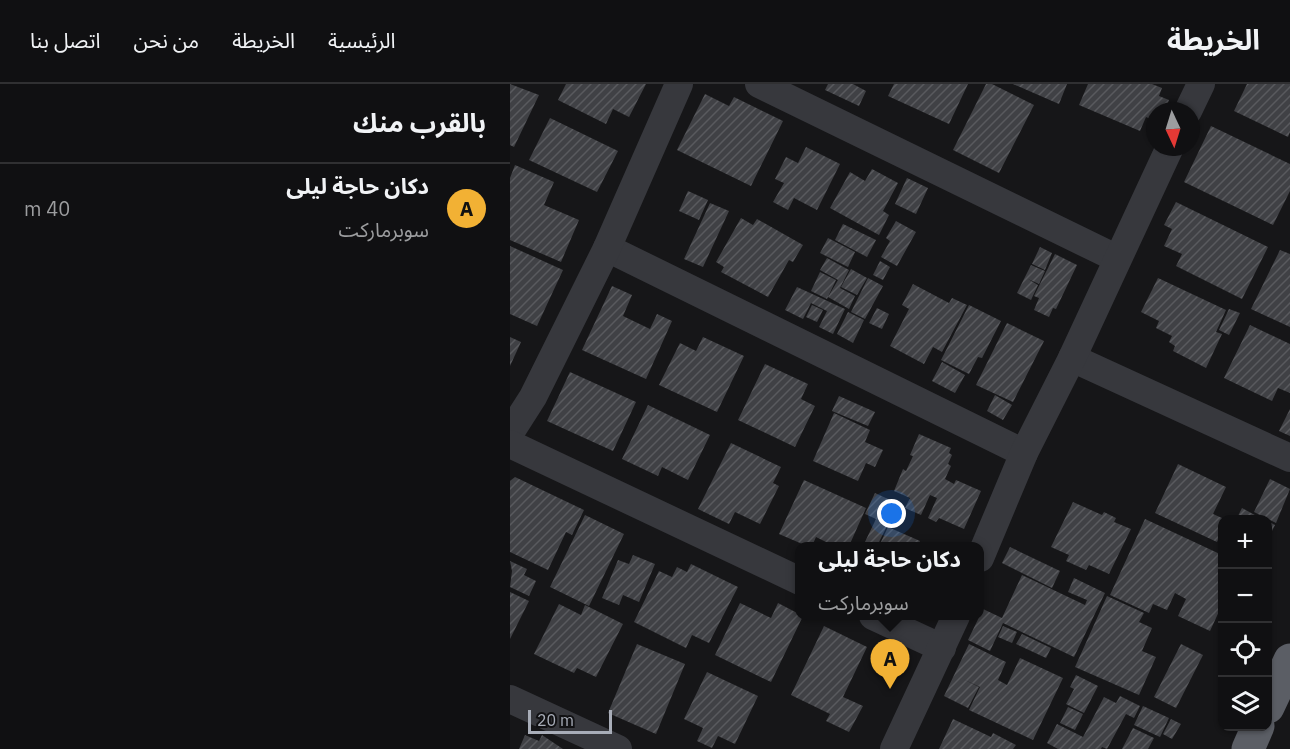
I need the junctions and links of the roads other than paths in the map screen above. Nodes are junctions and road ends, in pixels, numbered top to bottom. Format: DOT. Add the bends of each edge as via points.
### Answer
graph roads {
  1 [pos="679,84"];
  2 [pos="759,84"];
  3 [pos="1201,84"];
  4 [pos="1192,102"];
  5 [pos="1166,156"];
  6 [pos="607,248"];
  7 [pos="1116,258"];
  8 [pos="1072,358"];
  9 [pos="510,433"];
  10 [pos="510,444"];
  11 [pos="1024,453"];
  12 [pos="1290,458"];
  13 [pos="984,548"];
  14 [pos="795,579"];
  15 [pos="883,620"];
  16 [pos="954,620"];
  17 [pos="942,648"];
  18 [pos="1290,660"];
  19 [pos="1272,698"];
  20 [pos="510,699"];
  21 [pos="1256,731"];
  22 [pos="618,749"];
  23 [pos="894,749"];
  24 [pos="1248,749"];
  1 -- 6 [label="street"];
  2 -- 7 [label="street"];
  3 -- 4 [label="street"];
  5 -- 7 [label="street"];
  6 -- 9 [label="street" via="533,398"];
  6 -- 11 [label="street"];
  7 -- 8 [label="street"];
  8 -- 11 [label="street"];
  8 -- 12 [label="street"];
  10 -- 14 [label="street"];
  11 -- 13 [label="street"];
  15 -- 17 [label="street"];
  16 -- 17 [label="street"];
  17 -- 23 [label="street"];
  18 -- 19 [label="highway"];
  20 -- 22 [label="street"];
  21 -- 24 [label="highway"];
}
